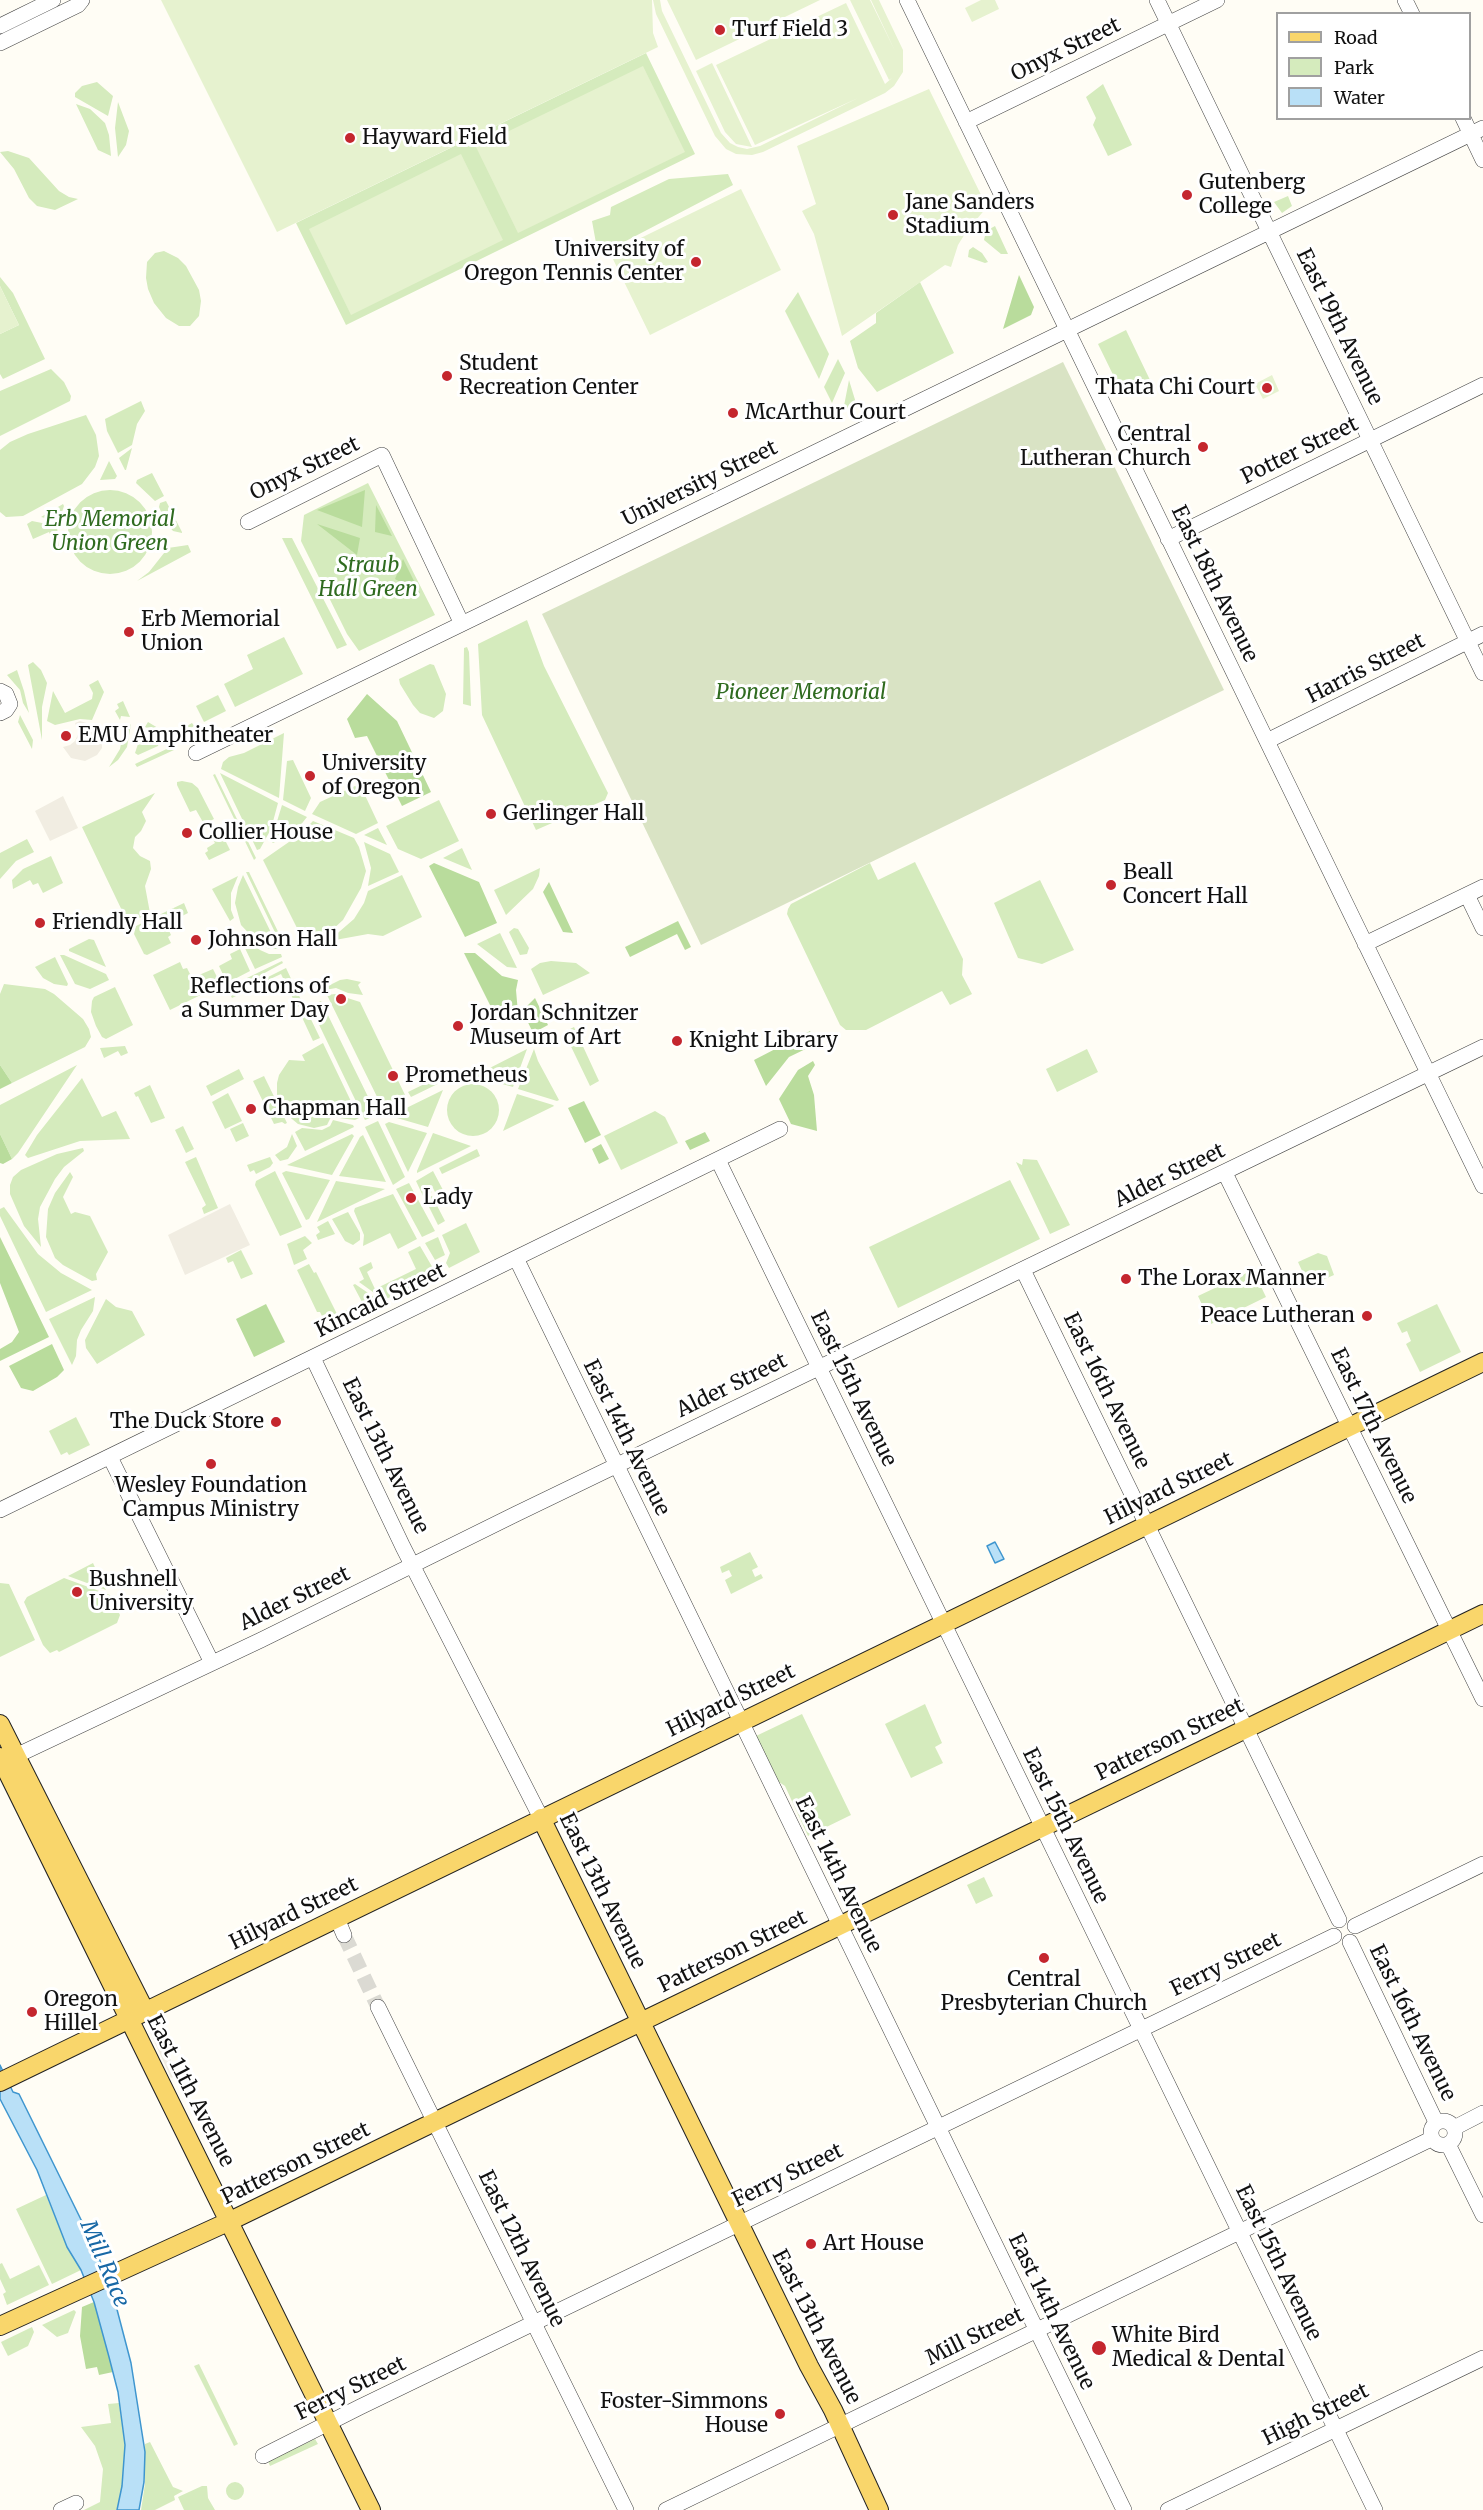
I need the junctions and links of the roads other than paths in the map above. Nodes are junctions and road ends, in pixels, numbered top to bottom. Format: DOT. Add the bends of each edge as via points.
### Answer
graph roads {
  1 [pos="53,0"];
  2 [pos="82,0"];
  3 [pos="907,0"];
  4 [pos="1157,0"];
  5 [pos="1217,0"];
  6 [pos="1168,24"];
  7 [pos="0,26"];
  8 [pos="0,43"];
  9 [pos="1465,120"];
  10 [pos="966,122"];
  11 [pos="1477,131"];
  12 [pos="1483,160"];
  13 [pos="1269,231"];
  14 [pos="1066,330"];
  15 [pos="1483,385"];
  16 [pos="1370,440"];
  17 [pos="248,522"];
  18 [pos="1168,539"];
  19 [pos="461,622"];
  20 [pos="1483,634"];
  21 [pos="1468,642"];
  22 [pos="1483,673"];
  23 [pos="0,691"];
  24 [pos="0,713"];
  25 [pos="1267,741"];
  26 [pos="196,753"];
  27 [pos="1483,887"];
  28 [pos="1467,895"];
  29 [pos="1483,928"];
  30 [pos="1365,944"];
  31 [pos="1483,1047"];
  32 [pos="1429,1074"];
  33 [pos="780,1129"];
  34 [pos="718,1160"];
  35 [pos="1226,1173"];
  36 [pos="1483,1186"];
  37 [pos="516,1258"];
  38 [pos="1023,1270"];
  39 [pos="313,1358"];
  40 [pos="1483,1362"];
  41 [pos="820,1368"];
  42 [pos="1350,1426"];
  43 [pos="110,1457"];
  44 [pos="617,1466"];
  45 [pos="0,1510"];
  46 [pos="1147,1524"];
  47 [pos="413,1564"];
  48 [pos="1483,1614"];
  49 [pos="944,1623"];
  50 [pos="1449,1630"];
  51 [pos="212,1663"];
  52 [pos="1483,1699"];
  53 [pos="740,1722"];
  54 [pos="0,1725"];
  55 [pos="1245,1729"];
  56 [pos="5,1760"];
  57 [pos="542,1818"];
  58 [pos="1041,1827"];
  59 [pos="1483,1864"];
  60 [pos="1339,1920"];
  61 [pos="840,1926"];
  62 [pos="1355,1926"];
  63 [pos="1334,1936"];
  64 [pos="1350,1942"];
  65 [pos="378,2007"];
  66 [pos="137,2015"];
  67 [pos="640,2021"];
  68 [pos="1141,2030"];
  69 [pos="0,2082"];
  70 [pos="1483,2113"];
  71 [pos="436,2122"];
  72 [pos="1436,2122"];
  73 [pos="938,2128"];
  74 [pos="1454,2128"];
  75 [pos="1431,2139"];
  76 [pos="1448,2144"];
  77 [pos="1483,2215"];
  78 [pos="230,2221"];
  79 [pos="739,2223"];
  80 [pos="1239,2232"];
  81 [pos="534,2322"];
  82 [pos="0,2326"];
  83 [pos="1037,2330"];
  84 [pos="1483,2358"];
  85 [pos="328,2423"];
  86 [pos="840,2425"];
  87 [pos="1335,2429"];
  88 [pos="263,2456"];
  89 [pos="76,2503"];
  90 [pos="61,2510"];
  91 [pos="371,2510"];
  92 [pos="626,2510"];
  93 [pos="666,2510"];
  94 [pos="879,2510"];
  95 [pos="1124,2510"];
  96 [pos="1168,2510"];
  97 [pos="1375,2510"];
  1 -- 7 [label="street"];
  2 -- 8 [label="street"];
  3 -- 10 [label="street, East 18th Avenue"];
  4 -- 6 [label="street, East 19th Avenue"];
  5 -- 6 [label="street, Onyx Street"];
  6 -- 10 [label="street, Onyx Street"];
  6 -- 13 [label="street, East 19th Avenue"];
  9 -- 11 [label="street"];
  10 -- 14 [label="street, East 18th Avenue"];
  11 -- 12 [label="street"];
  11 -- 13 [label="street, University Street"];
  13 -- 14 [label="street, University Street"];
  13 -- 16 [label="street, East 19th Avenue"];
  14 -- 18 [label="street, East 18th Avenue"];
  14 -- 19 [label="street, University Street"];
  15 -- 16 [label="street, Potter Street"];
  16 -- 18 [label="street, Potter Street"];
  16 -- 21 [label="street, East 19th Avenue"];
  17 -- 19 [label="street, Onyx Street" via="382,455"];
  18 -- 25 [label="street, East 18th Avenue"];
  19 -- 26 [label="street, University Street"];
  20 -- 21 [label="street, Harris Street"];
  21 -- 22 [label="street, East 19th Avenue"];
  21 -- 25 [label="street, Harris Street"];
  23 -- 24 [label="street" via="10,704"];
  25 -- 30 [label="street, East 18th Avenue"];
  27 -- 28 [label="street"];
  28 -- 29 [label="street"];
  28 -- 30 [label="street"];
  30 -- 32 [label="street, East 18th Avenue"];
  31 -- 32 [label="street, Alder Street"];
  32 -- 35 [label="street, Alder Street"];
  32 -- 36 [label="street, East 18th Avenue"];
  33 -- 34 [label="street, Kincaid Street"];
  34 -- 37 [label="street, Kincaid Street"];
  34 -- 41 [label="street, East 15th Avenue"];
  35 -- 38 [label="street, Alder Street"];
  35 -- 42 [label="street, East 17th Avenue"];
  37 -- 39 [label="street, Kincaid Street"];
  37 -- 44 [label="street, East 14th Avenue"];
  38 -- 41 [label="street, Alder Street"];
  38 -- 46 [label="street, East 16th Avenue"];
  39 -- 43 [label="street, Kincaid Street"];
  39 -- 47 [label="street, East 13th Avenue"];
  40 -- 42 [label="main road, Hilyard Street"];
  41 -- 44 [label="street, Alder Street"];
  41 -- 49 [label="street, East 15th Avenue"];
  42 -- 46 [label="main road, Hilyard Street"];
  42 -- 50 [label="street, East 17th Avenue"];
  43 -- 45 [label="street, Kincaid Street"];
  43 -- 51 [label="street"];
  44 -- 47 [label="street, Alder Street"];
  44 -- 53 [label="street, East 14th Avenue"];
  46 -- 49 [label="main road, Hilyard Street"];
  46 -- 55 [label="street, East 16th Avenue"];
  47 -- 51 [label="street, Alder Street"];
  47 -- 57 [label="street, East 13th Avenue"];
  48 -- 50 [label="main road, Patterson Street"];
  49 -- 53 [label="main road, Hilyard Street"];
  49 -- 58 [label="street, East 15th Avenue"];
  50 -- 52 [label="street, East 17th Avenue"];
  50 -- 55 [label="main road, Patterson Street"];
  51 -- 56 [label="street, Alder Street"];
  53 -- 57 [label="main road, Hilyard Street"];
  53 -- 61 [label="street, East 14th Avenue"];
  54 -- 56 [label="main road, East 11th Avenue"];
  55 -- 58 [label="main road, Patterson Street"];
  55 -- 60 [label="street, East 16th Avenue"];
  56 -- 66 [label="main road, East 11th Avenue"];
  57 -- 66 [label="main road, Hilyard Street" via="340,1927"];
  57 -- 67 [label="main road, East 13th Avenue"];
  58 -- 61 [label="main road, Patterson Street"];
  58 -- 68 [label="street, East 15th Avenue"];
  59 -- 62 [label="street"];
  60 -- 62 [label="street" via="1350,1920"];
  60 -- 63 [label="street" via="1332,1929"];
  61 -- 67 [label="main road, Patterson Street"];
  61 -- 73 [label="street, East 14th Avenue"];
  62 -- 64 [label="street" via="1356,1933"];
  63 -- 64 [label="street" via="1342,1943"];
  63 -- 68 [label="street, Ferry Street"];
  64 -- 72 [label="street, East 16th Avenue"];
  65 -- 71 [label="street, East 12th Avenue"];
  66 -- 69 [label="main road, Hilyard Street"];
  66 -- 78 [label="main road, East 11th Avenue"];
  67 -- 71 [label="main road, Patterson Street"];
  67 -- 79 [label="main road, East 13th Avenue"];
  68 -- 73 [label="street, Ferry Street"];
  68 -- 80 [label="street, East 15th Avenue"];
  70 -- 74 [label="street"];
  71 -- 78 [label="main road, Patterson Street"];
  71 -- 81 [label="street, East 12th Avenue"];
  72 -- 74 [label="street" via="1446,2121"];
  72 -- 75 [label="street" via="1431,2128"];
  73 -- 79 [label="street, Ferry Street"];
  73 -- 83 [label="street, East 14th Avenue"];
  74 -- 76 [label="street" via="1455,2135"];
  75 -- 76 [label="street" via="1441,2146"];
  75 -- 80 [label="street, Mill Street"];
  76 -- 77 [label="street"];
  78 -- 82 [label="main road, Patterson Street"];
  78 -- 85 [label="main road, East 11th Avenue"];
  79 -- 81 [label="street, Ferry Street"];
  79 -- 86 [label="main road, East 13th Avenue"];
  80 -- 83 [label="street, Mill Street"];
  80 -- 87 [label="street, East 15th Avenue"];
  81 -- 85 [label="street, Ferry Street"];
  81 -- 92 [label="street, East 12th Avenue"];
  83 -- 86 [label="street, Mill Street"];
  83 -- 95 [label="street, East 14th Avenue"];
  84 -- 87 [label="street, High Street"];
  85 -- 88 [label="street, Ferry Street"];
  85 -- 91 [label="main road, East 11th Avenue"];
  86 -- 93 [label="street, Mill Street"];
  86 -- 94 [label="main road, East 13th Avenue"];
  87 -- 96 [label="street, High Street"];
  87 -- 97 [label="street, East 15th Avenue"];
  89 -- 90 [label="street"];
}
